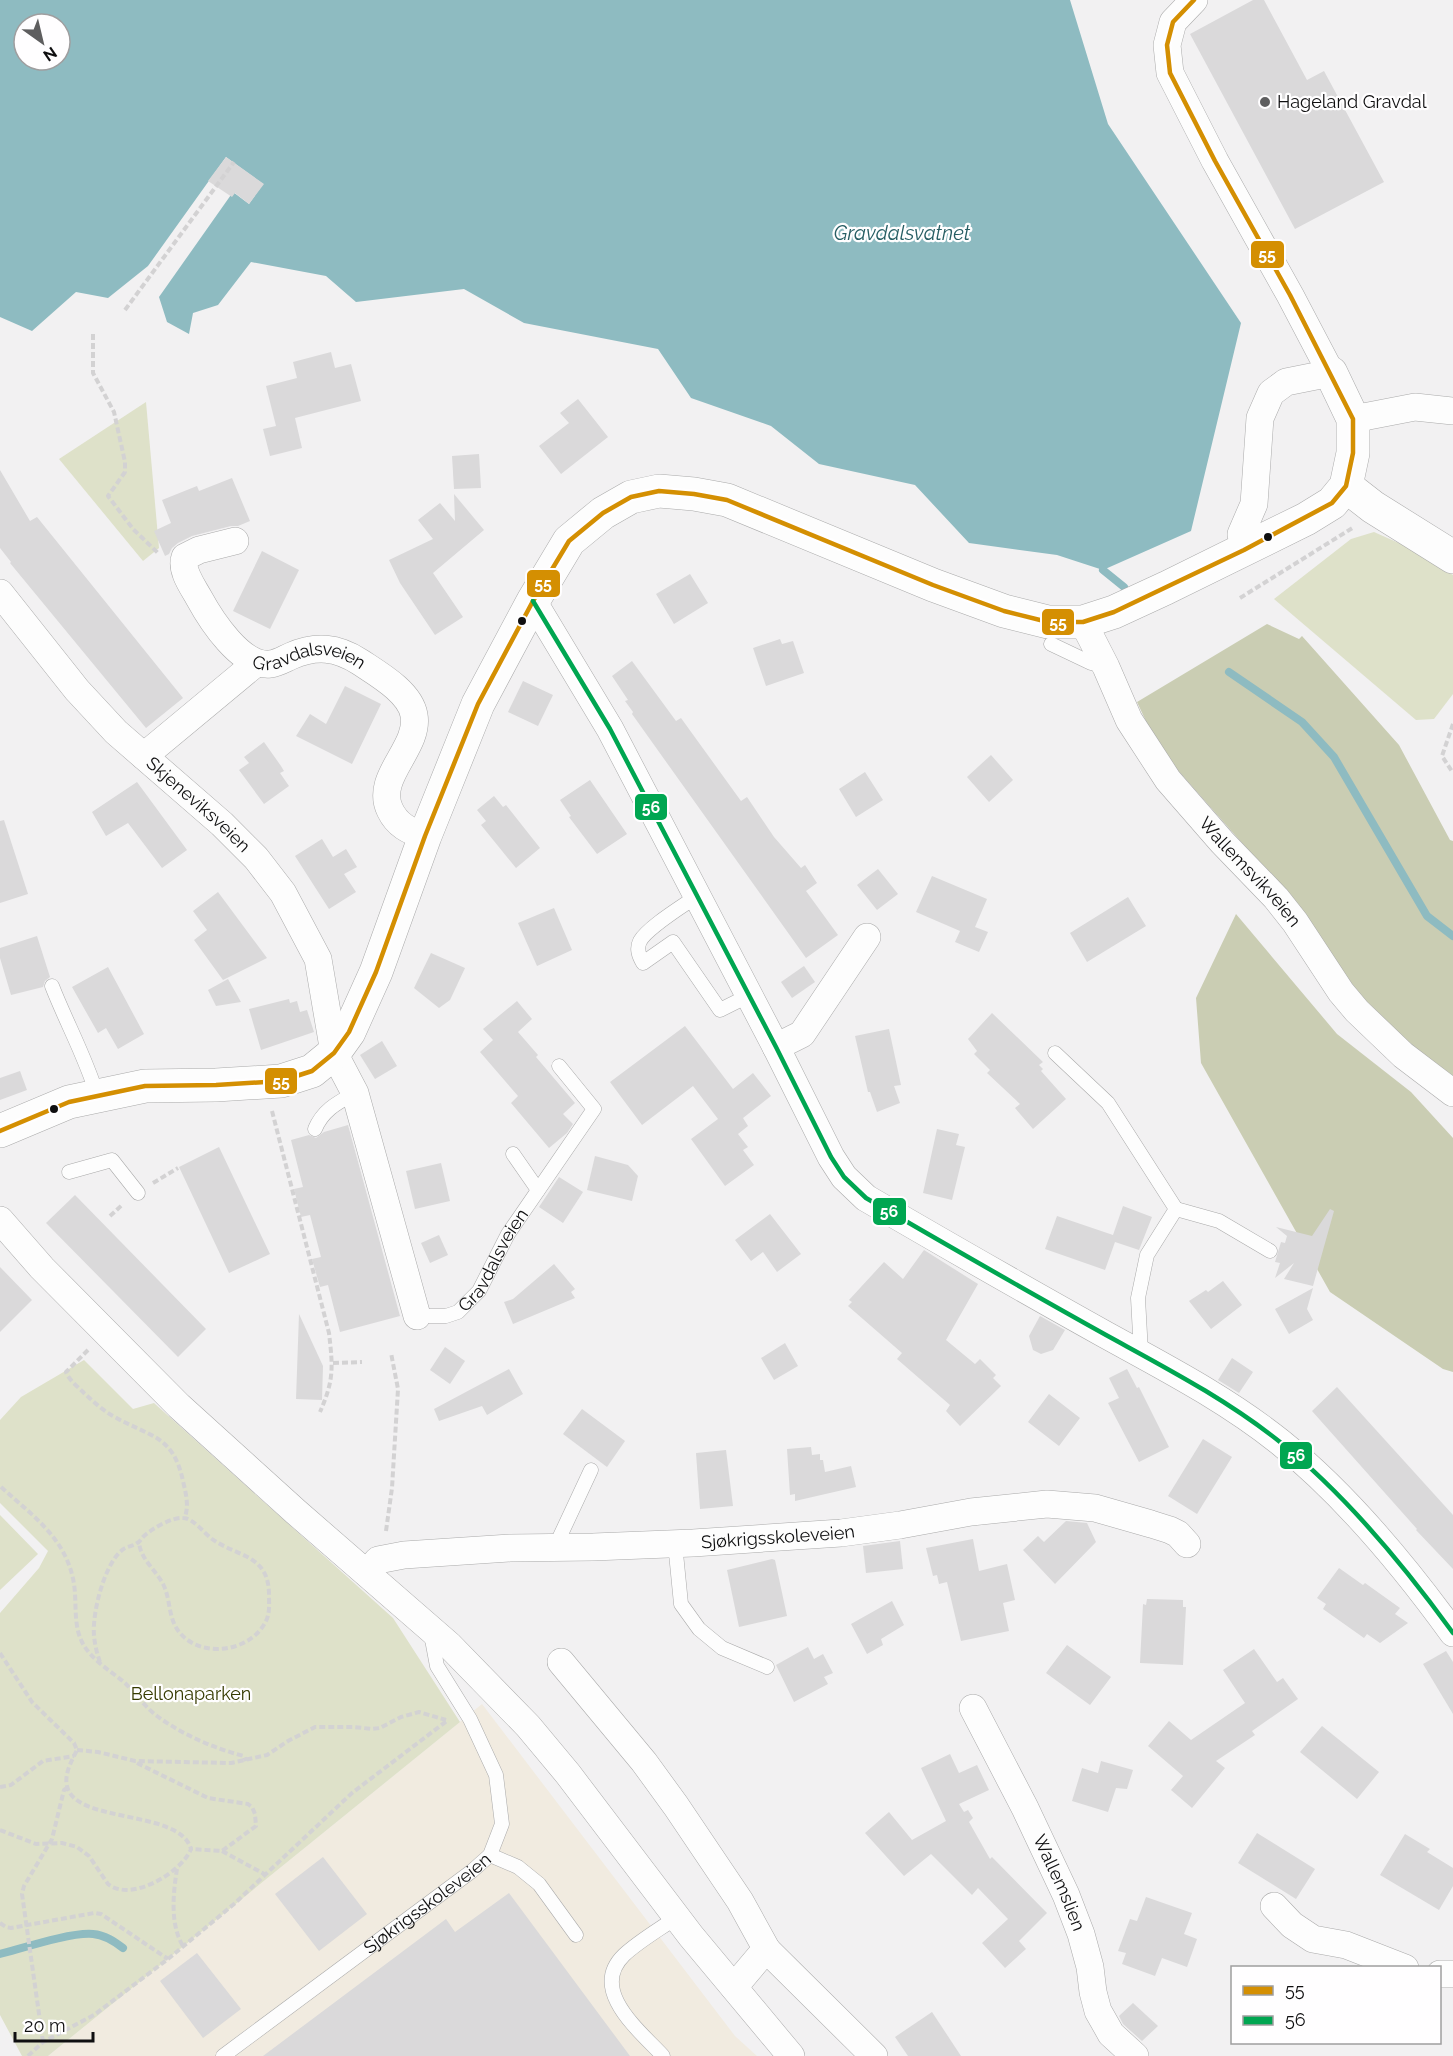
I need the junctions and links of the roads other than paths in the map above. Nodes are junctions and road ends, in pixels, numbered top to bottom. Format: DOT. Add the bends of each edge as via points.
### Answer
graph roads {
  1 [pos="1192,0"];
  2 [pos="1331,374"];
  3 [pos="1453,411"];
  4 [pos="1353,419"];
  5 [pos="1346,486"];
  6 [pos="236,541"];
  7 [pos="1244,550"];
  8 [pos="1453,557"];
  9 [pos="0,593"];
  10 [pos="533,601"];
  11 [pos="1083,622"];
  12 [pos="1051,644"];
  13 [pos="256,663"];
  14 [pos="1107,667"];
  15 [pos="144,756"];
  16 [pos="425,836"];
  17 [pos="697,896"];
  18 [pos="867,937"];
  19 [pos="52,986"];
  20 [pos="748,996"];
  21 [pos="776,1047"];
  22 [pos="334,1053"];
  23 [pos="1055,1053"];
  24 [pos="559,1066"];
  25 [pos="355,1093"];
  26 [pos="1453,1093"];
  27 [pos="97,1095"];
  28 [pos="315,1129"];
  29 [pos="0,1131"];
  30 [pos="513,1154"];
  31 [pos="69,1172"];
  32 [pos="538,1190"];
  33 [pos="138,1193"];
  34 [pos="1176,1209"];
  35 [pos="0,1220"];
  36 [pos="1270,1251"];
  37 [pos="417,1316"];
  38 [pos="1141,1353"];
  39 [pos="591,1470"];
  40 [pos="664,1543"];
  41 [pos="1187,1544"];
  42 [pos="555,1547"];
  43 [pos="373,1566"];
  44 [pos="430,1628"];
  45 [pos="1453,1633"];
  46 [pos="561,1662"];
  47 [pos="767,1667"];
  48 [pos="973,1708"];
  49 [pos="490,1855"];
  50 [pos="1274,1906"];
  51 [pos="677,1917"];
  52 [pos="576,1935"];
  53 [pos="767,1950"];
  54 [pos="1401,1966"];
  55 [pos="734,1987"];
  56 [pos="223,2056"];
  57 [pos="663,2056"];
  58 [pos="791,2056"];
  59 [pos="874,2056"];
  60 [pos="1135,2056"];
  1 -- 2 [label="street" via="1173,22 1167,45 1170,73"];
  2 -- 4 [label="main road"];
  2 -- 7 [label="street" via="1286,382 1271,393 1260,418 1254,504 1242,534"];
  3 -- 4 [label="street" via="1415,407"];
  4 -- 5 [label="main road" via="1353,453"];
  5 -- 7 [label="main road" via="1332,503"];
  5 -- 8 [label="main road"];
  6 -- 13 [label="street, Gravdalsveien" via="191,553 183,563 214,623 237,650"];
  7 -- 11 [label="main road" via="1114,612"];
  9 -- 15 [label="street, Skjeneviksveien" via="77,690"];
  10 -- 11 [label="main road" via="568,541 631,496 659,491 727,500 1004,611 1048,622"];
  10 -- 16 [label="main road" via="478,704"];
  10 -- 17 [label="street" via="610,729"];
  11 -- 14 [label="street, Wallemsvikveien"];
  12 -- 14 [label="lane"];
  13 -- 15 [label="street"];
  13 -- 16 [label="street, Gravdalsveien" via="270,664 311,649 334,649 360,662 403,695 414,713 414,722 387,787 387,802 393,817 404,828"];
  14 -- 26 [label="street, Wallemsvikveien" via="1129,720 1168,780 1276,898 1357,1011 1403,1055"];
  15 -- 22 [label="street, Skjeneviksveien" via="256,858 283,893 318,959"];
  16 -- 22 [label="main road" via="376,972 349,1032"];
  17 -- 20 [label="street"];
  17 -- 20 [label="lane" via="648,931 640,941 639,956 643,963 673,942 720,1010"];
  18 -- 21 [label="street" via="802,1034"];
  19 -- 27 [label="lane"];
  20 -- 21 [label="street"];
  21 -- 38 [label="street" via="831,1157 844,1177 866,1198"];
  22 -- 25 [label="street, Gravdalsveien"];
  22 -- 27 [label="main road" via="312,1071 281,1081 145,1086"];
  23 -- 34 [label="lane" via="1108,1103"];
  24 -- 32 [label="lane, Gravdalsveien" via="594,1109"];
  25 -- 28 [label="lane" via="326,1110"];
  25 -- 37 [label="street, Gravdalsveien"];
  27 -- 29 [label="main road" via="69,1102"];
  30 -- 32 [label="lane"];
  31 -- 33 [label="lane" via="112,1160"];
  32 -- 37 [label="lane, Gravdalsveien" via="470,1301 446,1316"];
  34 -- 36 [label="lane" via="1219,1221"];
  34 -- 38 [label="lane" via="1147,1255 1138,1298"];
  35 -- 43 [label="street" via="42,1268 218,1442"];
  38 -- 45 [label="street" via="1225,1402 1305,1464 1401,1566"];
  39 -- 42 [label="lane"];
  40 -- 41 [label="street, Sjøkrigsskoleveien" via="841,1533 1047,1504 1095,1508 1170,1530"];
  40 -- 42 [label="street, Sjøkrigsskoleveien"];
  40 -- 47 [label="lane" via="675,1543 681,1604 699,1629 722,1648"];
  42 -- 43 [label="street, Sjøkrigsskoleveien" via="404,1555"];
  43 -- 44 [label="street"];
  44 -- 49 [label="lane, Sjøkrigsskoleveien" via="437,1666 495,1775 502,1824"];
  44 -- 51 [label="street" via="528,1726"];
  46 -- 53 [label="street" via="644,1762 740,1901"];
  48 -- 60 [label="street, Wallemslien" via="1066,1895 1084,1944 1098,2011 1111,2034"];
  49 -- 52 [label="lane" via="519,1867 539,1884"];
  49 -- 56 [label="lane, Sjøkrigsskoleveien"];
  50 -- 54 [label="street" via="1313,1939 1346,1945"];
  51 -- 55 [label="street"];
  51 -- 57 [label="lane" via="624,1956 613,1969 610,1984 628,2017"];
  53 -- 55 [label="street"];
  53 -- 59 [label="street"];
  55 -- 58 [label="street"];
}
